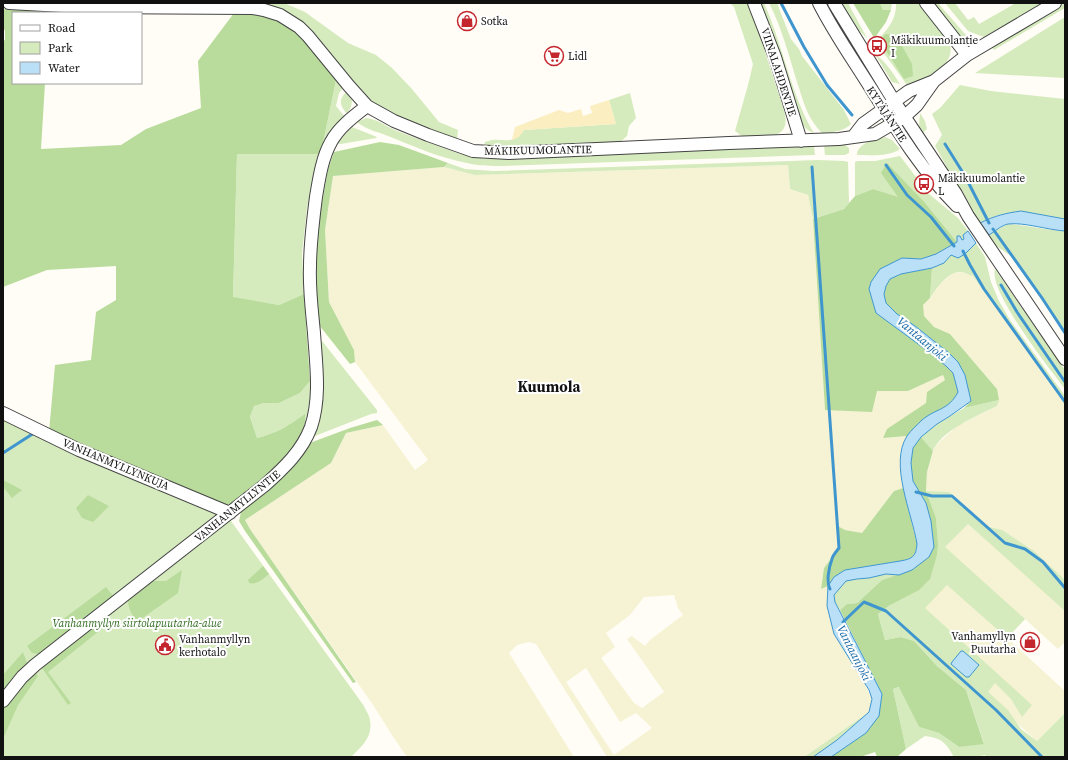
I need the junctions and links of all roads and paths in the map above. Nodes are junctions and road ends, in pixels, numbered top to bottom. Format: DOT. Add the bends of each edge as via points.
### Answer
graph roads {
  1 [pos="9,3"];
  2 [pos="754,3"];
  3 [pos="819,3"];
  4 [pos="834,3"];
  5 [pos="926,3"];
  6 [pos="1055,3"];
  7 [pos="967,54"];
  8 [pos="934,81"];
  9 [pos="894,101"];
  10 [pos="367,106"];
  11 [pos="884,108"];
  12 [pos="904,117"];
  13 [pos="894,124"];
  14 [pos="853,137"];
  15 [pos="802,141"];
  16 [pos="968,216"];
  17 [pos="1065,360"];
  18 [pos="3,413"];
  19 [pos="230,513"];
  20 [pos="3,701"];
  1 -- 10 [label="street, MÄKIKUUMOLANTIE" via="80,7 264,10 280,15 299,27"];
  2 -- 15 [label="street, VIINALAHDENTIE" via="775,57"];
  3 -- 11 [label="street, KYTÄJÄNTIE"];
  4 -- 9 [label="street, KYTÄJÄNTIE"];
  5 -- 7 [label="street"];
  6 -- 7 [label="street"];
  7 -- 8 [label="street"];
  8 -- 9 [label="street" via="909,91"];
  8 -- 12 [label="street, MÄKIKUUMOLANTIE"];
  9 -- 11 [label="street"];
  9 -- 12 [label="street, KYTÄJÄNTIE"];
  10 -- 15 [label="street, MÄKIKUUMOLANTIE" via="394,121 472,151 510,153"];
  10 -- 19 [label="street, VANHANMYLLYNTIE" via="331,141 326,151 318,186 310,267 317,377 317,396 311,427 294,458"];
  11 -- 13 [label="street, KYTÄJÄNTIE"];
  11 -- 14 [label="street" via="863,124"];
  12 -- 13 [label="street, MÄKIKUUMOLANTIE"];
  12 -- 16 [label="street, KYTÄJÄNTIE"];
  13 -- 14 [label="street, MÄKIKUUMOLANTIE" via="875,134"];
  13 -- 16 [label="street, KYTÄJÄNTIE" via="927,171"];
  14 -- 15 [label="street, MÄKIKUUMOLANTIE"];
  16 -- 17 [label="street, KYTÄJÄNTIE"];
  18 -- 19 [label="street, VANHANMYLLYNKUJA" via="79,450"];
  19 -- 20 [label="street, VANHANMYLLYNTIE" via="35,665 22,676"];
}
